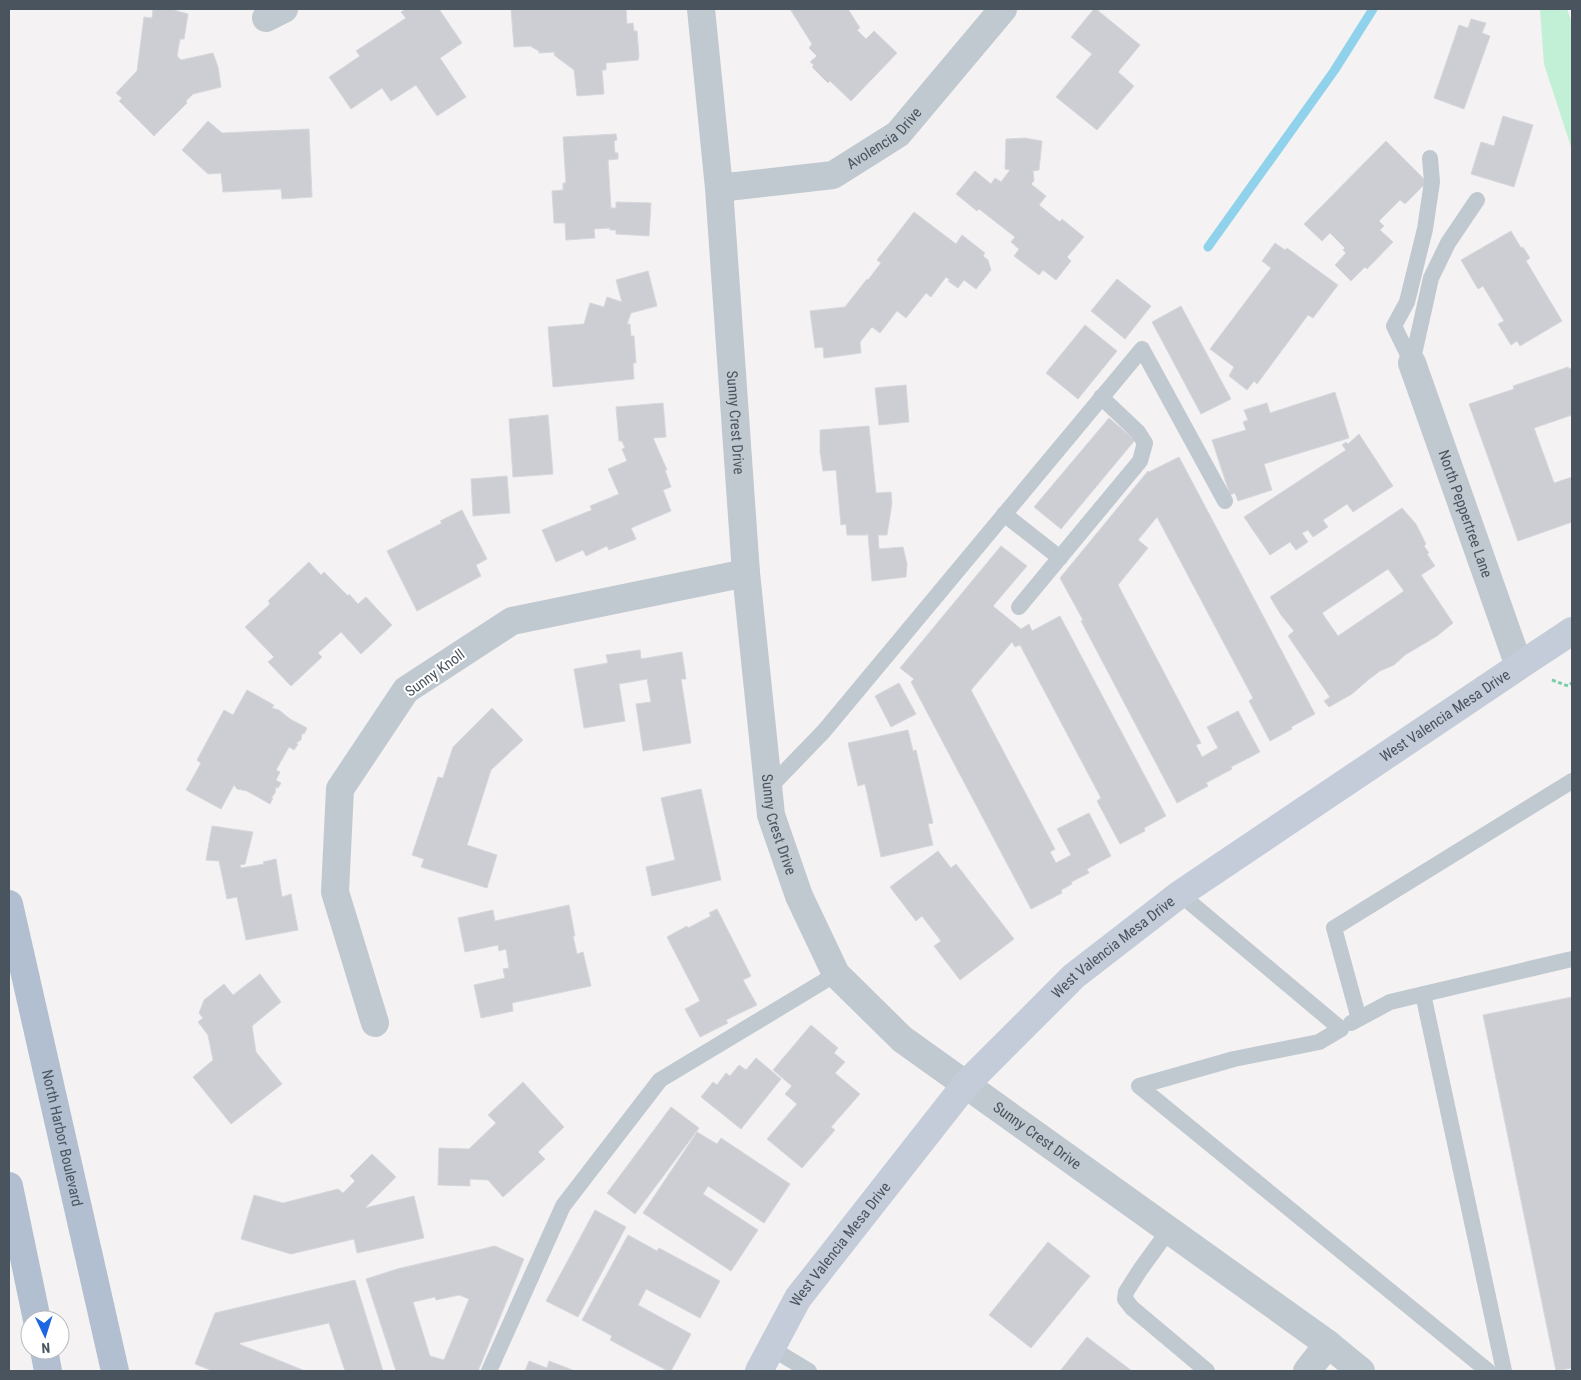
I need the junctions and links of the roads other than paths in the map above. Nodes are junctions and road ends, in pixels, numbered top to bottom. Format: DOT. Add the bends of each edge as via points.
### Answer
graph roads {
  1 [pos="701,9"];
  2 [pos="1003,9"];
  3 [pos="1430,158"];
  4 [pos="719,188"];
  5 [pos="1476,200"];
  6 [pos="1412,363"];
  7 [pos="1101,397"];
  8 [pos="1225,500"];
  9 [pos="1004,514"];
  10 [pos="1060,558"];
  11 [pos="746,573"];
  12 [pos="1018,607"];
  13 [pos="1572,631"];
  14 [pos="1519,666"];
  15 [pos="1572,781"];
  16 [pos="768,789"];
  17 [pos="1180,894"];
  18 [pos="9,904"];
  19 [pos="1572,959"];
  20 [pos="836,974"];
  21 [pos="1423,994"];
  22 [pos="1359,1018"];
  23 [pos="375,1023"];
  24 [pos="1341,1029"];
  25 [pos="966,1084"];
  26 [pos="9,1186"];
  27 [pos="1169,1230"];
  28 [pos="35,1310"];
  29 [pos="1328,1344"];
  30 [pos="765,1360"];
  31 [pos="115,1371"];
  32 [pos="489,1371"];
  33 [pos="809,1371"];
  34 [pos="1207,1371"];
  35 [pos="1307,1371"];
  36 [pos="1361,1371"];
  37 [pos="1488,1371"];
  38 [pos="1504,1371"];
  1 -- 4 [label="street, Sunny Crest Drive"];
  2 -- 4 [label="street, Avolencia Drive" via="898,134 833,175"];
  3 -- 6 [label="lane" via="1432,182 1425,229 1407,302 1394,326"];
  4 -- 11 [label="street, Sunny Crest Drive"];
  5 -- 6 [label="lane" via="1448,243 1432,278"];
  6 -- 14 [label="street, North Peppertree Lane"];
  7 -- 8 [label="lane" via="1142,348"];
  7 -- 9 [label="lane"];
  7 -- 10 [label="lane" via="1138,432 1145,443 1140,462"];
  9 -- 10 [label="lane"];
  9 -- 16 [label="lane" via="824,731"];
  10 -- 12 [label="lane"];
  11 -- 16 [label="street, Sunny Crest Drive"];
  11 -- 23 [label="street, Sunny Knoll" via="512,621 406,690 340,789 336,892"];
  13 -- 14 [label="street, West Valencia Mesa Drive"];
  14 -- 17 [label="street, West Valencia Mesa Drive"];
  15 -- 22 [label="lane" via="1334,928"];
  16 -- 20 [label="street, Sunny Crest Drive" via="771,815 799,896"];
  17 -- 24 [label="lane"];
  17 -- 25 [label="street, West Valencia Mesa Drive" via="1074,976"];
  18 -- 31 [label="main road, North Harbor Boulevard"];
  19 -- 21 [label="lane"];
  20 -- 25 [label="street, Sunny Crest Drive" via="902,1038"];
  20 -- 32 [label="lane" via="660,1080 563,1206"];
  21 -- 22 [label="lane" via="1390,1002"];
  21 -- 38 [label="lane"];
  22 -- 24 [label="lane"];
  24 -- 37 [label="lane" via="1319,1042 1234,1059 1139,1086"];
  25 -- 27 [label="street, Sunny Crest Drive"];
  25 -- 30 [label="street, West Valencia Mesa Drive" via="798,1298"];
  26 -- 28 [label="main road"];
  27 -- 29 [label="street, Sunny Crest Drive"];
  27 -- 34 [label="lane" via="1130,1284 1125,1299"];
  29 -- 35 [label="street"];
  29 -- 36 [label="street, Sunny Crest Drive"];
  30 -- 33 [label="lane"];
}
